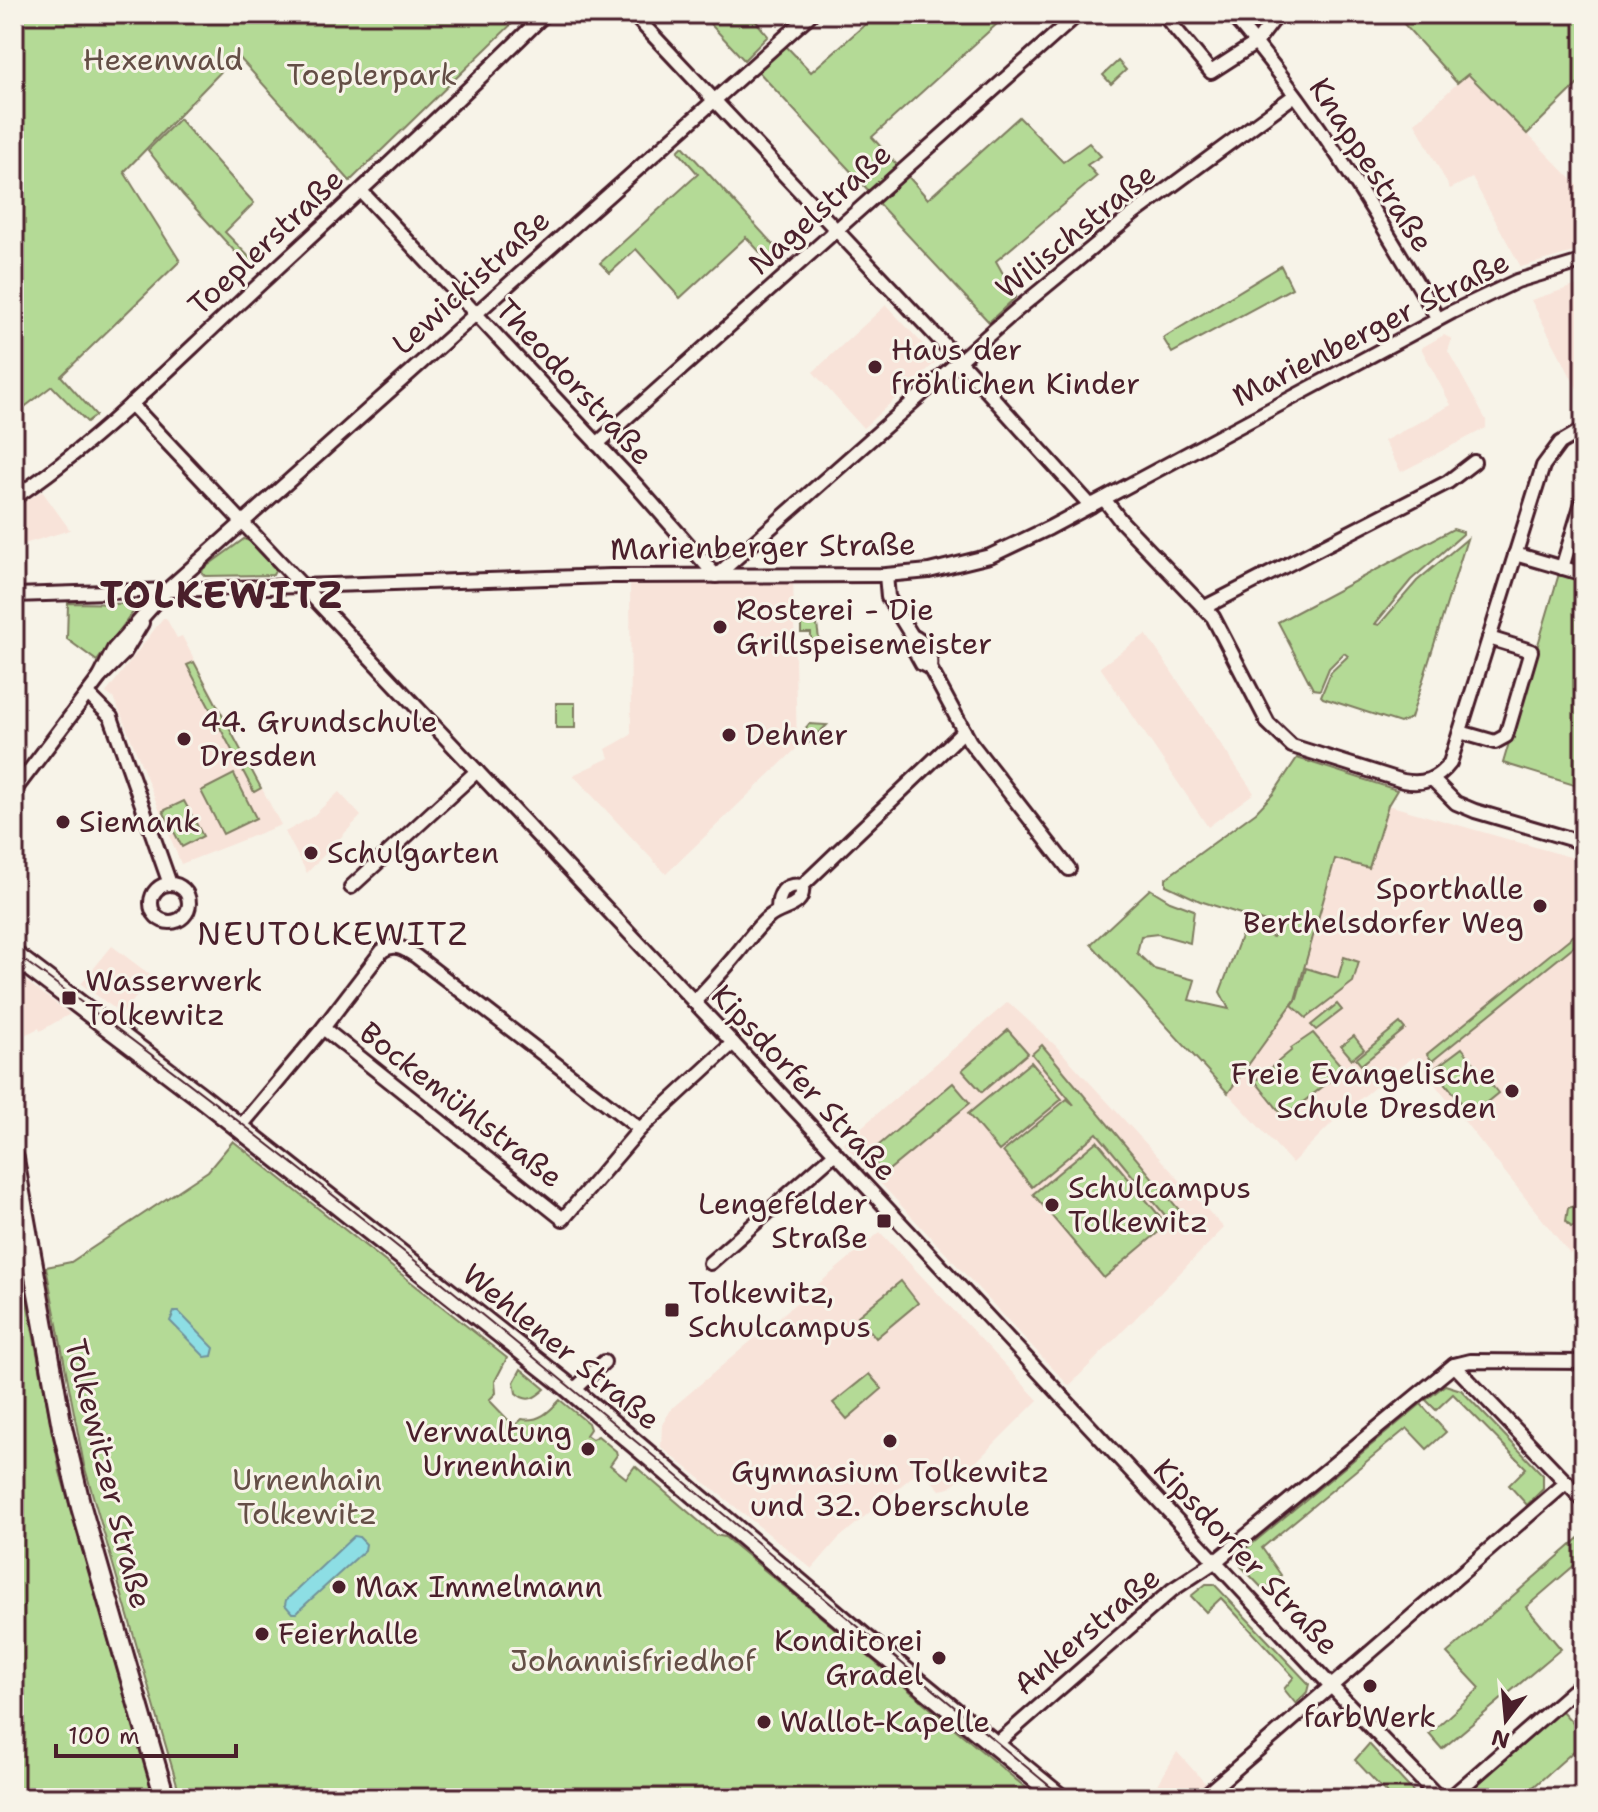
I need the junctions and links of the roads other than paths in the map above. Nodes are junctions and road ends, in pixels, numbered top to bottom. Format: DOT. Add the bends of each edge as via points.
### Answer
graph roads {
  1 [pos="545,14"];
  2 [pos="633,14"];
  3 [pos="811,14"];
  4 [pos="1078,14"];
  5 [pos="1163,14"];
  6 [pos="1231,14"];
  7 [pos="1278,14"];
  8 [pos="1256,43"];
  9 [pos="1295,95"];
  10 [pos="714,101"];
  11 [pos="361,191"];
  12 [pos="835,230"];
  13 [pos="1584,261"];
  14 [pos="474,314"];
  15 [pos="1438,319"];
  16 [pos="958,361"];
  17 [pos="131,404"];
  18 [pos="1584,429"];
  19 [pos="597,444"];
  20 [pos="1474,462"];
  21 [pos="1584,496"];
  22 [pos="14,498"];
  23 [pos="1104,499"];
  24 [pos="1091,506"];
  25 [pos="243,521"];
  26 [pos="1515,554"];
  27 [pos="1562,568"];
  28 [pos="1584,574"];
  29 [pos="886,575"];
  30 [pos="716,576"];
  31 [pos="303,585"];
  32 [pos="167,590"];
  33 [pos="14,595"];
  34 [pos="1205,607"];
  35 [pos="1489,638"];
  36 [pos="88,694"];
  37 [pos="964,731"];
  38 [pos="1460,732"];
  39 [pos="477,771"];
  40 [pos="1432,779"];
  41 [pos="14,791"];
  42 [pos="1584,843"];
  43 [pos="1069,869"];
  44 [pos="170,884"];
  45 [pos="802,886"];
  46 [pos="351,887"];
  47 [pos="778,910"];
  48 [pos="14,955"];
  49 [pos="694,1002"];
  50 [pos="323,1028"];
  51 [pos="733,1043"];
  52 [pos="240,1127"];
  53 [pos="640,1129"];
  54 [pos="834,1154"];
  55 [pos="14,1159"];
  56 [pos="710,1263"];
  57 [pos="604,1362"];
  58 [pos="1584,1362"];
  59 [pos="1454,1365"];
  60 [pos="573,1391"];
  61 [pos="1567,1482"];
  62 [pos="1584,1501"];
  63 [pos="1216,1561"];
  64 [pos="1584,1681"];
  65 [pos="1332,1687"];
  66 [pos="995,1745"];
  67 [pos="165,1798"];
  68 [pos="1060,1798"];
  69 [pos="1202,1798"];
  70 [pos="1439,1798"];
  71 [pos="1450,1798"];
  1 -- 11 [label="street, Toeplerstraße"];
  2 -- 10 [label="street"];
  3 -- 10 [label="street, Lewickistraße"];
  4 -- 12 [label="street, Nagelstraße"];
  5 -- 8 [label="street" via="1211,72"];
  6 -- 8 [label="street, Knappestraße"];
  7 -- 8 [label="street"];
  8 -- 9 [label="street, Knappestraße"];
  9 -- 15 [label="street, Knappestraße" via="1361,189"];
  9 -- 16 [label="street, Wilischstraße" via="1132,215"];
  10 -- 12 [label="street"];
  10 -- 14 [label="street, Lewickistraße"];
  11 -- 14 [label="street, Theodorstraße"];
  11 -- 17 [label="street, Toeplerstraße"];
  12 -- 16 [label="street"];
  12 -- 19 [label="street, Nagelstraße"];
  13 -- 15 [label="street, Marienberger Straße" via="1517,281"];
  14 -- 19 [label="street, Theodorstraße"];
  14 -- 25 [label="street, Lewickistraße"];
  15 -- 23 [label="street, Marienberger Straße"];
  16 -- 24 [label="street"];
  16 -- 30 [label="street, Wilischstraße"];
  17 -- 22 [label="street, Toeplerstraße"];
  17 -- 25 [label="street, Kipsdorfer Straße"];
  18 -- 26 [label="street" via="1560,443 1547,459"];
  19 -- 30 [label="street, Theodorstraße"];
  20 -- 34 [label="street" via="1452,483"];
  21 -- 27 [label="street"];
  23 -- 24 [label="street, Marienberger Straße"];
  23 -- 34 [label="street"];
  24 -- 29 [label="street, Marienberger Straße" via="990,556"];
  25 -- 31 [label="street, Kipsdorfer Straße"];
  25 -- 32 [label="street, Lewickistraße"];
  26 -- 27 [label="street"];
  26 -- 35 [label="street"];
  27 -- 28 [label="street"];
  29 -- 30 [label="street, Marienberger Straße"];
  29 -- 37 [label="street" via="888,597 912,636 911,644"];
  30 -- 31 [label="street, Marienberger Straße"];
  31 -- 32 [label="street, Marienberger Straße"];
  31 -- 39 [label="street, Kipsdorfer Straße"];
  32 -- 33 [label="street, Marienberger Straße"];
  32 -- 36 [label="street, Lewickistraße" via="114,649"];
  34 -- 40 [label="street" via="1268,723 1292,746 1404,781"];
  35 -- 38 [label="street"];
  35 -- 38 [label="street" via="1531,651 1506,736 1495,742"];
  36 -- 41 [label="street, Lewickistraße"];
  36 -- 44 [label="street" via="111,717"];
  37 -- 43 [label="street"];
  37 -- 45 [label="street"];
  38 -- 40 [label="street" via="1450,763"];
  39 -- 46 [label="street"];
  39 -- 49 [label="street, Kipsdorfer Straße"];
  40 -- 42 [label="street" via="1465,807"];
  45 -- 47 [label="street" via="800,900"];
  45 -- 47 [label="street" via="782,891"];
  47 -- 49 [label="street"];
  48 -- 52 [label="main road, Wehlener Straße"];
  49 -- 51 [label="street, Kipsdorfer Straße"];
  50 -- 52 [label="street"];
  50 -- 53 [label="street" via="382,951 402,947"];
  50 -- 53 [label="street, Bockemühlstraße" via="563,1219"];
  51 -- 53 [label="street, Bockemühlstraße"];
  51 -- 54 [label="street, Kipsdorfer Straße"];
  52 -- 60 [label="main road, Wehlener Straße"];
  54 -- 56 [label="street"];
  54 -- 63 [label="street, Kipsdorfer Straße"];
  55 -- 67 [label="main road, Tolkewitzer Straße" via="62,1427"];
  57 -- 60 [label="street"];
  58 -- 59 [label="street"];
  59 -- 61 [label="street"];
  59 -- 63 [label="street, Ankerstraße"];
  60 -- 66 [label="main road, Wehlener Straße"];
  61 -- 62 [label="street"];
  61 -- 65 [label="street"];
  63 -- 65 [label="street, Kipsdorfer Straße"];
  63 -- 66 [label="street, Ankerstraße" via="1172,1590"];
  64 -- 71 [label="street"];
  65 -- 69 [label="street"];
  65 -- 70 [label="street, Kipsdorfer Straße"];
  66 -- 68 [label="main road, Wehlener Straße"];
}
